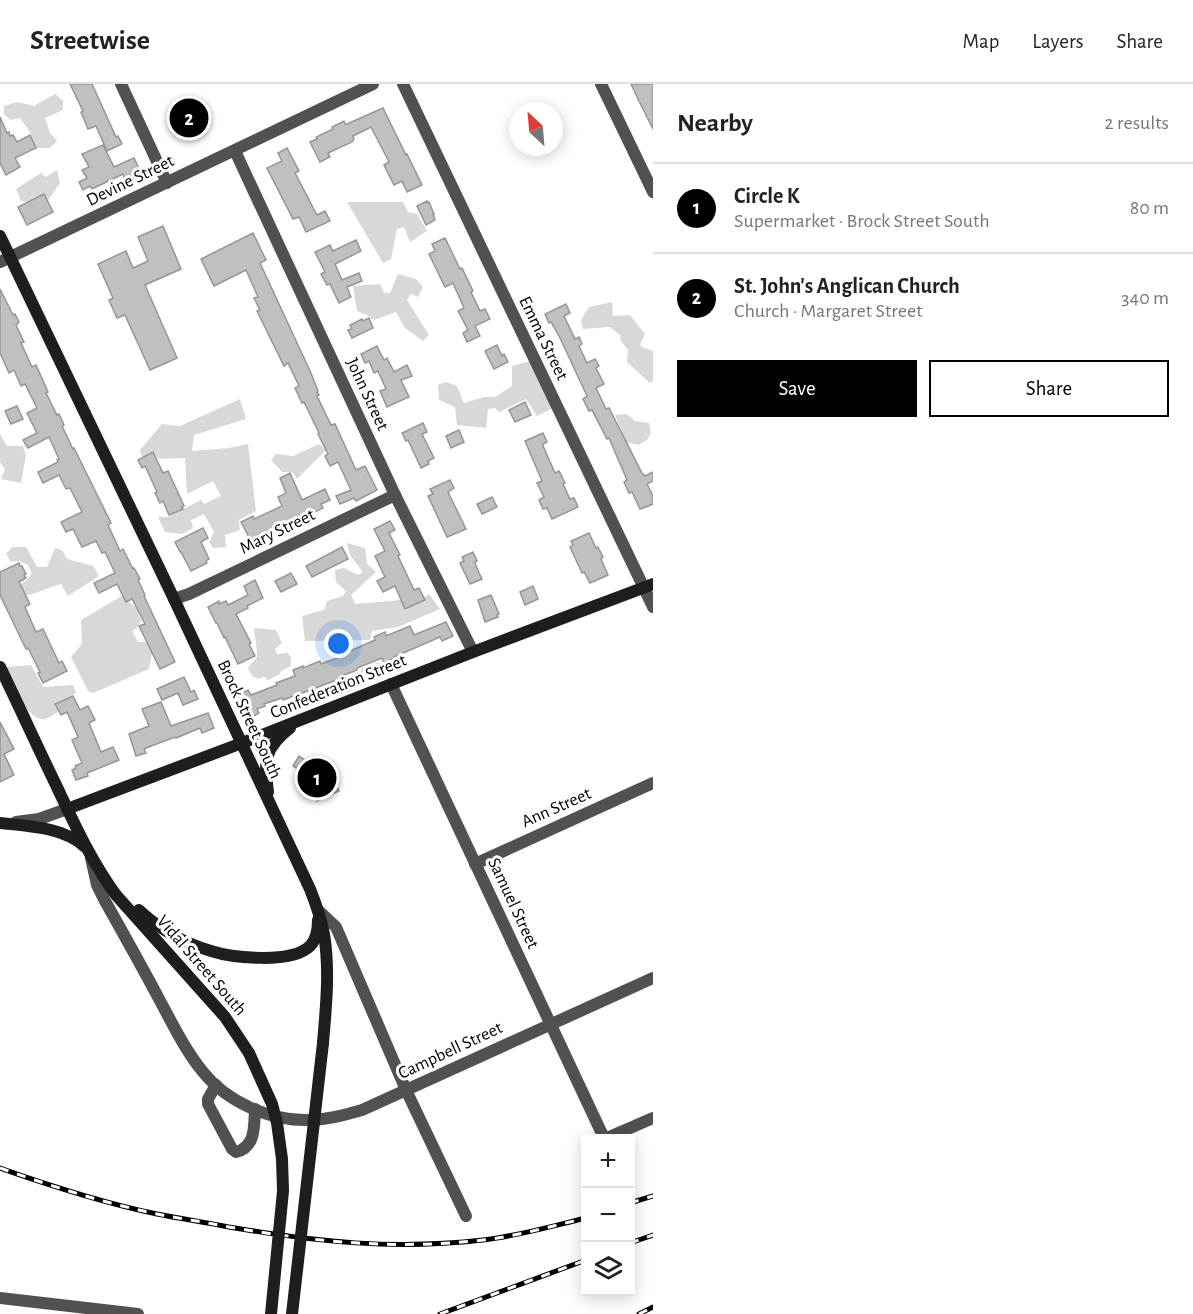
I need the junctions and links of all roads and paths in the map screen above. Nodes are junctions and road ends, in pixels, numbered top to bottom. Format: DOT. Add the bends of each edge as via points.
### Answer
graph roads {
  1 [pos="121,84"];
  2 [pos="372,84"];
  3 [pos="403,84"];
  4 [pos="601,84"];
  5 [pos="235,151"];
  6 [pos="166,183"];
  7 [pos="653,192"];
  8 [pos="0,237"];
  9 [pos="5,260"];
  10 [pos="395,495"];
  11 [pos="648,586"];
  12 [pos="174,600"];
  13 [pos="653,607"];
  14 [pos="473,652"];
  15 [pos="0,667"];
  16 [pos="391,684"];
  17 [pos="306,718"];
  18 [pos="242,743"];
  19 [pos="653,783"];
  20 [pos="269,802"];
  21 [pos="67,809"];
  22 [pos="0,822"];
  23 [pos="89,852"];
  24 [pos="475,864"];
  25 [pos="106,882"];
  26 [pos="318,910"];
  27 [pos="653,978"];
  28 [pos="551,1024"];
  29 [pos="395,1063"];
  30 [pos="216,1085"];
  31 [pos="406,1090"];
  32 [pos="374,1105"];
  33 [pos="255,1109"];
  34 [pos="653,1118"];
  35 [pos="604,1134"];
  36 [pos="615,1134"];
  37 [pos="466,1216"];
  38 [pos="0,1298"];
  39 [pos="138,1314"];
  40 [pos="271,1314"];
  41 [pos="292,1314"];
  1 -- 6 [label="street"];
  2 -- 5 [label="street, Devine Street"];
  3 -- 11 [label="street, Emma Street"];
  4 -- 7 [label="street"];
  5 -- 6 [label="street, Devine Street"];
  5 -- 10 [label="street, John Street"];
  6 -- 9 [label="street, Devine Street"];
  8 -- 9 [label="main road, Brock Street South"];
  9 -- 12 [label="main road, Brock Street South"];
  10 -- 12 [label="street, Mary Street"];
  10 -- 14 [label="street, John Street"];
  11 -- 13 [label="street, Emma Street"];
  11 -- 14 [label="main road, Confederation Street"];
  12 -- 18 [label="main road, Brock Street South"];
  14 -- 16 [label="main road, Confederation Street"];
  15 -- 21 [label="main road, Vidal Street South"];
  16 -- 17 [label="main road, Confederation Street"];
  16 -- 24 [label="street, Samuel Street"];
  17 -- 18 [label="main road, Confederation Street"];
  17 -- 20 [label="main road" via="278,737 269,751"];
  18 -- 20 [label="main road, Brock Street South"];
  18 -- 21 [label="main road, Confederation Street"];
  19 -- 24 [label="street, Ann Street"];
  20 -- 26 [label="main road, Brock Street South"];
  21 -- 22 [label="street, Confederation Street" via="29,821"];
  21 -- 23 [label="main road, Vidal Street South"];
  22 -- 23 [label="main road" via="56,832 79,842"];
  23 -- 25 [label="main road, Vidal Street South"];
  23 -- 30 [label="street, Campbell Street" via="105,901 184,1044"];
  24 -- 28 [label="street, Samuel Street"];
  25 -- 26 [label="main road" via="168,932 233,956 276,957 306,950 315,939"];
  25 -- 40 [label="main road, Vidal Street South, bridge" via="225,1017 249,1053 272,1104 282,1159 283,1191"];
  26 -- 29 [label="street, Brock Street South" via="336,927"];
  26 -- 41 [label="main road, bridge" via="324,936 327,999"];
  27 -- 28 [label="street, Campbell Street"];
  28 -- 31 [label="street, Campbell Street"];
  28 -- 35 [label="street, Samuel Street"];
  29 -- 31 [label="street, Brock Street South"];
  29 -- 32 [label="street" via="395,1083"];
  30 -- 33 [label="street, Campbell Street"];
  30 -- 33 [label="street" via="208,1104 236,1152 253,1137"];
  31 -- 32 [label="street, Campbell Street"];
  31 -- 37 [label="street, Brock Street South"];
  32 -- 33 [label="street, Campbell Street" via="343,1116 307,1120 282,1118"];
  34 -- 36 [label="street"];
  38 -- 39 [label="street"];
}
